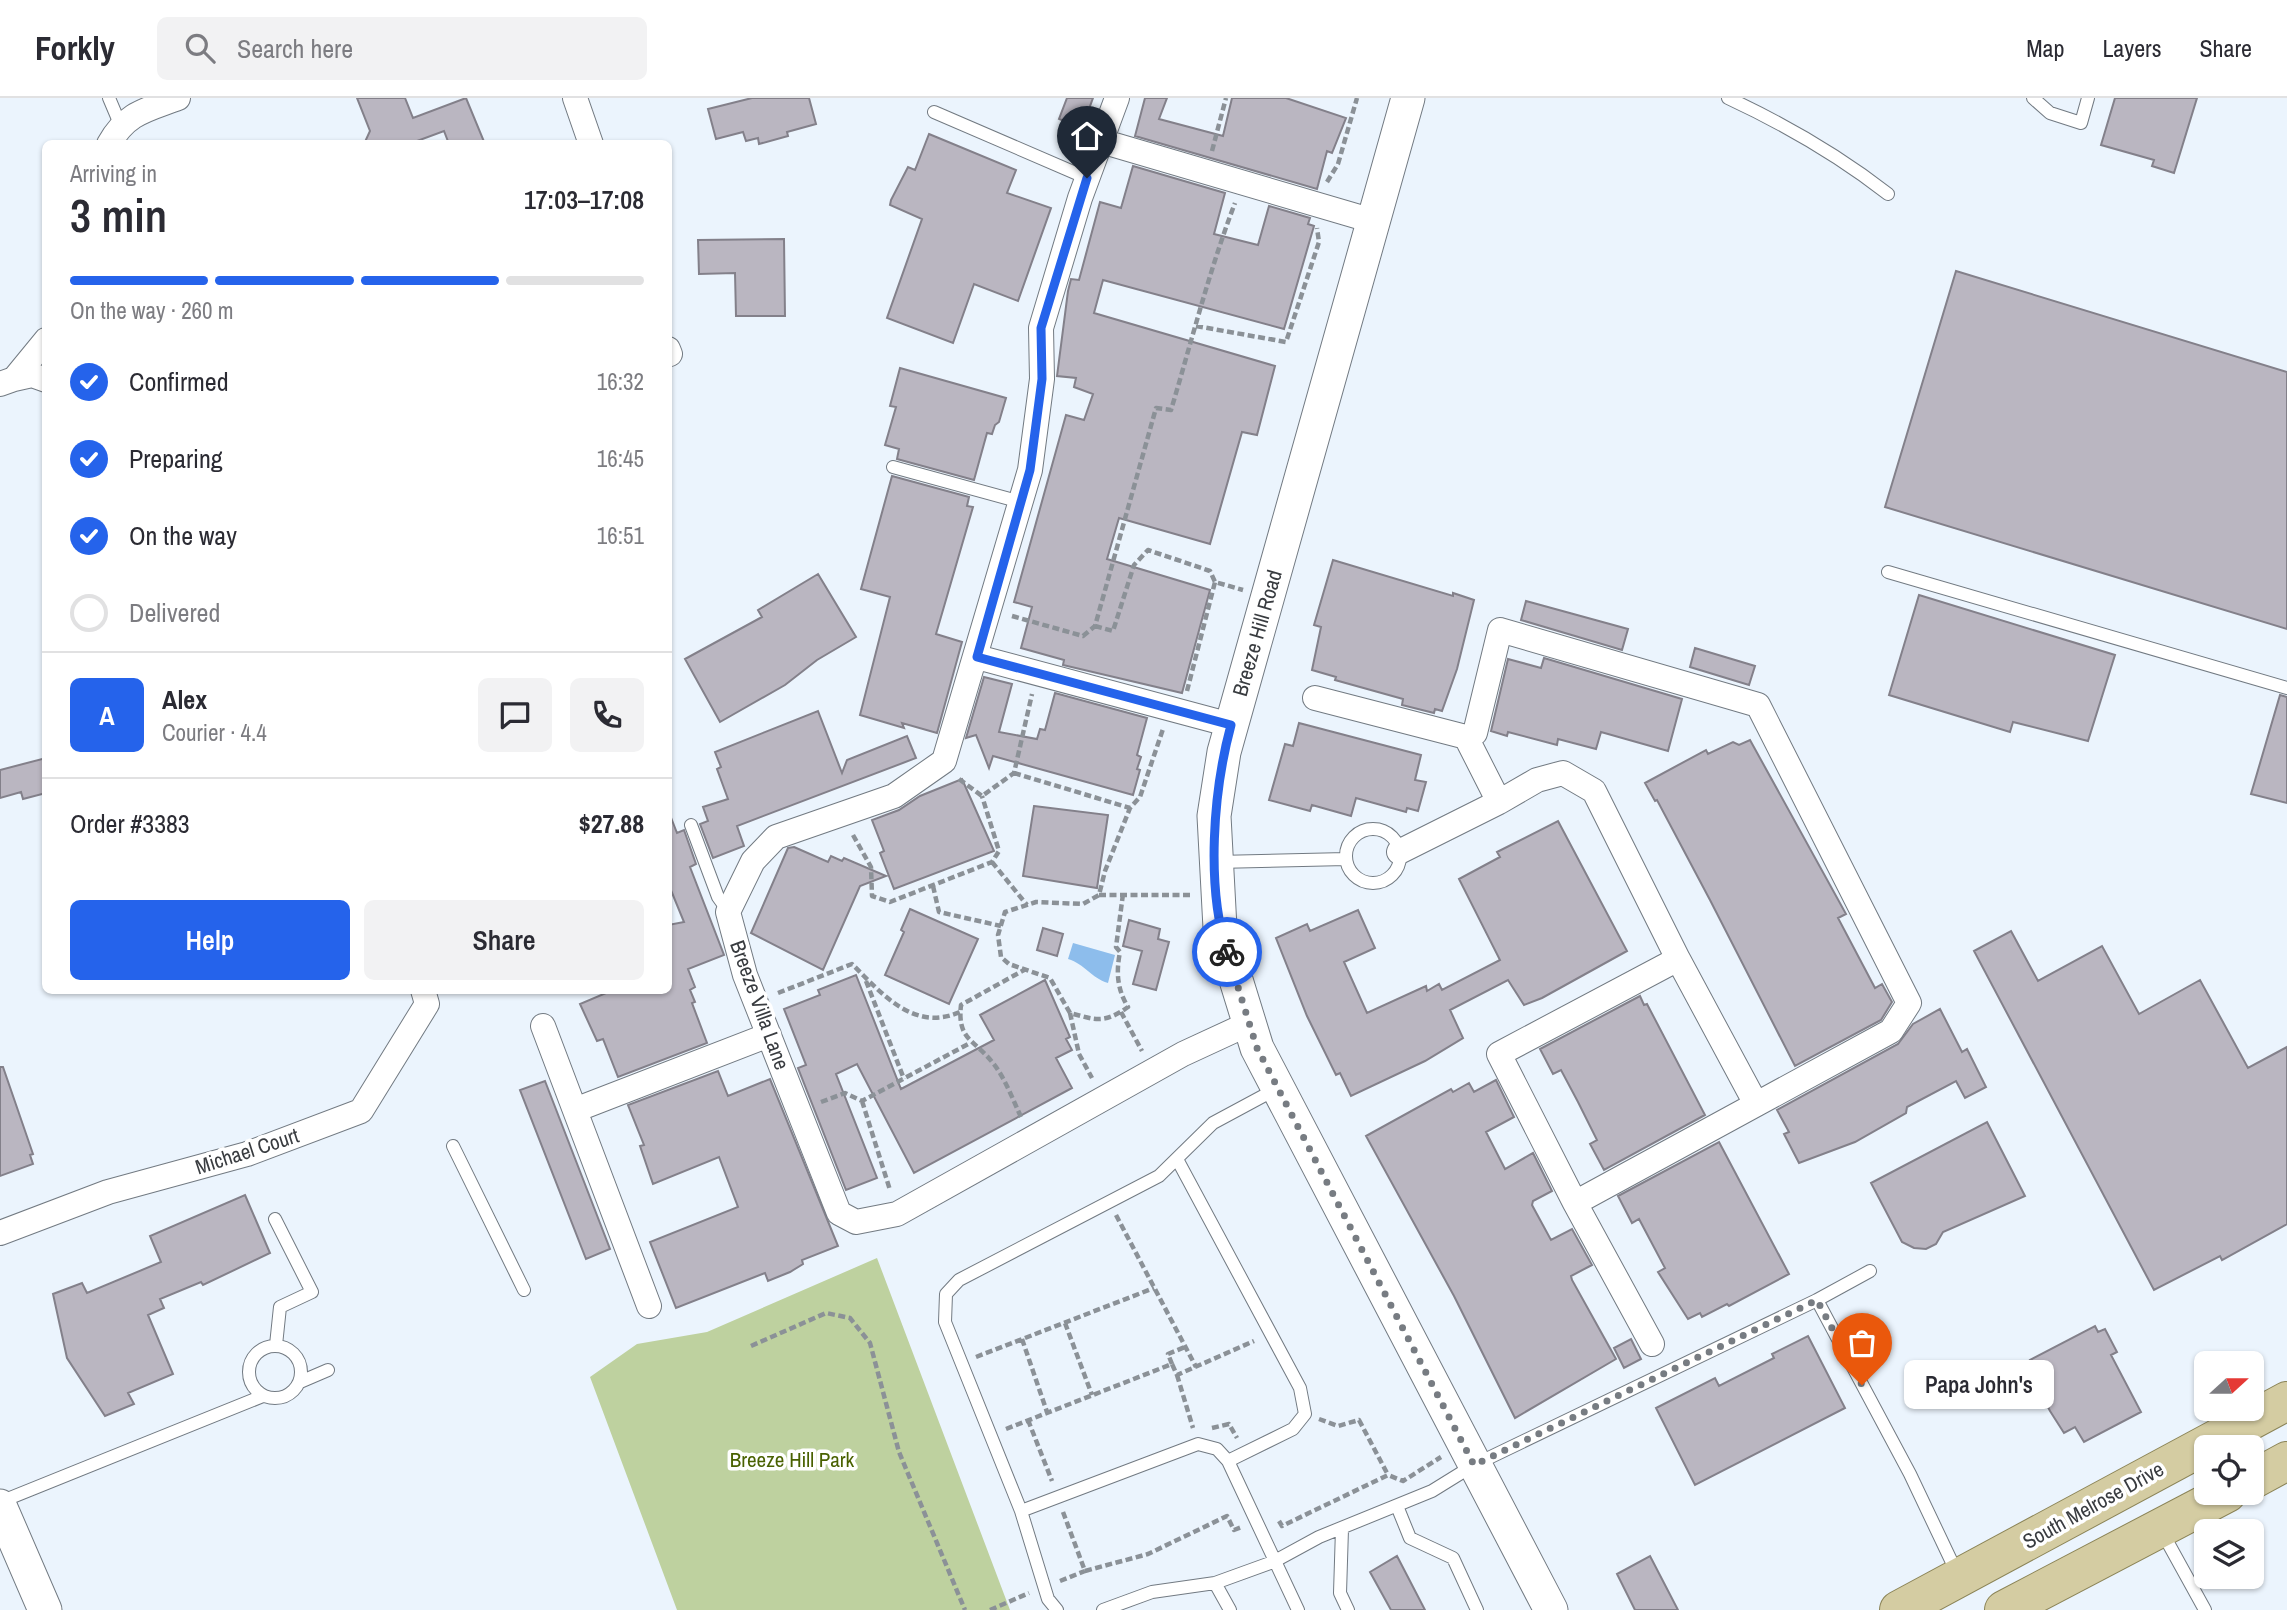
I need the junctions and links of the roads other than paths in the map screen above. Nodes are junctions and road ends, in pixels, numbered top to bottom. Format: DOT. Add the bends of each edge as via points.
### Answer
graph roads {
  1 [pos="109,98"];
  2 [pos="178,98"];
  3 [pos="575,98"];
  4 [pos="1116,98"];
  5 [pos="1408,98"];
  6 [pos="1728,98"];
  7 [pos="2033,98"];
  8 [pos="2088,98"];
  9 [pos="934,112"];
  10 [pos="114,134"];
  11 [pos="590,140"];
  12 [pos="1101,141"];
  13 [pos="1087,178"];
  14 [pos="1888,194"];
  15 [pos="1373,221"];
  16 [pos="42,344"];
  17 [pos="42,379"];
  18 [pos="7,381"];
  19 [pos="893,467"];
  20 [pos="1021,502"];
  21 [pos="1888,572"];
  22 [pos="977,657"];
  23 [pos="2287,688"];
  24 [pos="1315,698"];
  25 [pos="1231,725"];
  26 [pos="1466,737"];
  27 [pos="1499,802"];
  28 [pos="691,825"];
  29 [pos="1399,852"];
  30 [pos="1346,859"];
  31 [pos="1217,862"];
  32 [pos="729,912"];
  33 [pos="1678,959"];
  34 [pos="424,994"];
  35 [pos="1250,1023"];
  36 [pos="543,1026"];
  37 [pos="769,1035"];
  38 [pos="1278,1088"];
  39 [pos="1756,1104"];
  40 [pos="575,1110"];
  41 [pos="453,1146"];
  42 [pos="1177,1159"];
  43 [pos="1575,1203"];
  44 [pos="275,1219"];
  45 [pos="0,1233"];
  46 [pos="1870,1272"];
  47 [pos="524,1290"];
  48 [pos="1817,1300"];
  49 [pos="649,1306"];
  50 [pos="1652,1343"];
  51 [pos="276,1345"];
  52 [pos="328,1370"];
  53 [pos="300,1382"];
  54 [pos="264,1396"];
  55 [pos="2287,1401"];
  56 [pos="1469,1454"];
  57 [pos="1228,1461"];
  58 [pos="2287,1461"];
  59 [pos="2264,1473"];
  60 [pos="0,1504"];
  61 [pos="2204,1505"];
  62 [pos="1397,1506"];
  63 [pos="1021,1511"];
  64 [pos="2160,1528"];
  65 [pos="1342,1529"];
  66 [pos="1273,1562"];
  67 [pos="1959,1578"];
  68 [pos="1215,1583"];
  69 [pos="45,1610"];
  70 [pos="1057,1610"];
  71 [pos="1103,1610"];
  72 [pos="1230,1610"];
  73 [pos="1298,1610"];
  74 [pos="1348,1610"];
  75 [pos="1477,1610"];
  76 [pos="1551,1610"];
  77 [pos="1899,1610"];
  78 [pos="2004,1610"];
  79 [pos="2205,1610"];
  1 -- 10 [label="lane"];
  2 -- 10 [label="street" via="144,111"];
  3 -- 11 [label="street"];
  4 -- 12 [label="street"];
  5 -- 15 [label="street, Breeze Hill Road"];
  6 -- 14 [label="lane" via="1781,122"];
  7 -- 8 [label="lane" via="2050,113 2081,123"];
  9 -- 13 [label="lane"];
  12 -- 13 [label="street"];
  12 -- 15 [label="street"];
  13 -- 20 [label="street" via="1041,328 1042,379"];
  15 -- 25 [label="street, Breeze Hill Road"];
  16 -- 18 [label="street"];
  17 -- 18 [label="street" via="32,375"];
  19 -- 20 [label="lane"];
  20 -- 22 [label="street"];
  21 -- 23 [label="lane"];
  22 -- 25 [label="street"];
  22 -- 32 [label="street, Breeze Villa Lane" via="940,764 894,796 776,837 753,861"];
  24 -- 26 [label="street"];
  25 -- 31 [label="street, Breeze Hill Road" via="1214,816"];
  26 -- 27 [label="street"];
  26 -- 39 [label="street" via="1475,733 1500,630 1758,705 1909,1003 1891,1031"];
  27 -- 29 [label="street"];
  27 -- 33 [label="street" via="1537,780 1563,773 1586,783"];
  28 -- 32 [label="lane" via="718,897"];
  29 -- 30 [label="lane" via="1386,832 1369,829 1354,836"];
  29 -- 30 [label="lane" via="1395,872 1380,882 1361,881"];
  30 -- 31 [label="lane"];
  31 -- 35 [label="street, Breeze Hill Road" via="1220,928"];
  32 -- 37 [label="street, Breeze Villa Lane" via="745,975"];
  33 -- 39 [label="street"];
  33 -- 43 [label="street" via="1499,1054"];
  34 -- 45 [label="street, Michael Court" via="427,1004 361,1111 247,1154 108,1192"];
  35 -- 37 [label="street, Breeze Villa Lane" via="1182,1054 897,1214 856,1222 839,1213"];
  35 -- 38 [label="street, Breeze Hill Road"];
  36 -- 40 [label="street"];
  37 -- 40 [label="street"];
  38 -- 42 [label="lane" via="1213,1123"];
  38 -- 56 [label="street, Breeze Hill Road"];
  39 -- 43 [label="street"];
  40 -- 49 [label="street"];
  41 -- 47 [label="lane"];
  42 -- 57 [label="lane" via="1300,1388 1305,1414 1293,1429"];
  42 -- 63 [label="lane" via="1159,1176 959,1280 946,1294 945,1322"];
  43 -- 50 [label="street"];
  44 -- 51 [label="lane" via="312,1292 279,1307"];
  46 -- 48 [label="lane"];
  48 -- 56 [label="lane"];
  48 -- 67 [label="lane" via="1910,1474"];
  51 -- 53 [label="lane" via="294,1353 300,1362"];
  51 -- 54 [label="lane" via="257,1352 251,1361 251,1381"];
  52 -- 53 [label="lane"];
  53 -- 54 [label="lane" via="285,1396"];
  54 -- 60 [label="lane"];
  55 -- 67 [label="main road, South Melrose Drive"];
  56 -- 62 [label="lane" via="1432,1490"];
  56 -- 76 [label="street, Breeze Hill Road"];
  57 -- 63 [label="lane" via="1217,1449 1198,1444"];
  57 -- 66 [label="lane"];
  58 -- 59 [label="main road"];
  60 -- 69 [label="street"];
  61 -- 64 [label="main road"];
  62 -- 65 [label="lane"];
  62 -- 75 [label="lane" via="1410,1538 1453,1558"];
  63 -- 70 [label="lane" via="1048,1600"];
  64 -- 78 [label="main road"];
  64 -- 79 [label="lane"];
  65 -- 66 [label="lane"];
  65 -- 74 [label="lane" via="1340,1593"];
  66 -- 68 [label="lane"];
  66 -- 73 [label="lane"];
  67 -- 77 [label="main road, South Melrose Drive"];
  68 -- 71 [label="lane" via="1152,1592"];
  68 -- 72 [label="lane"];
}
